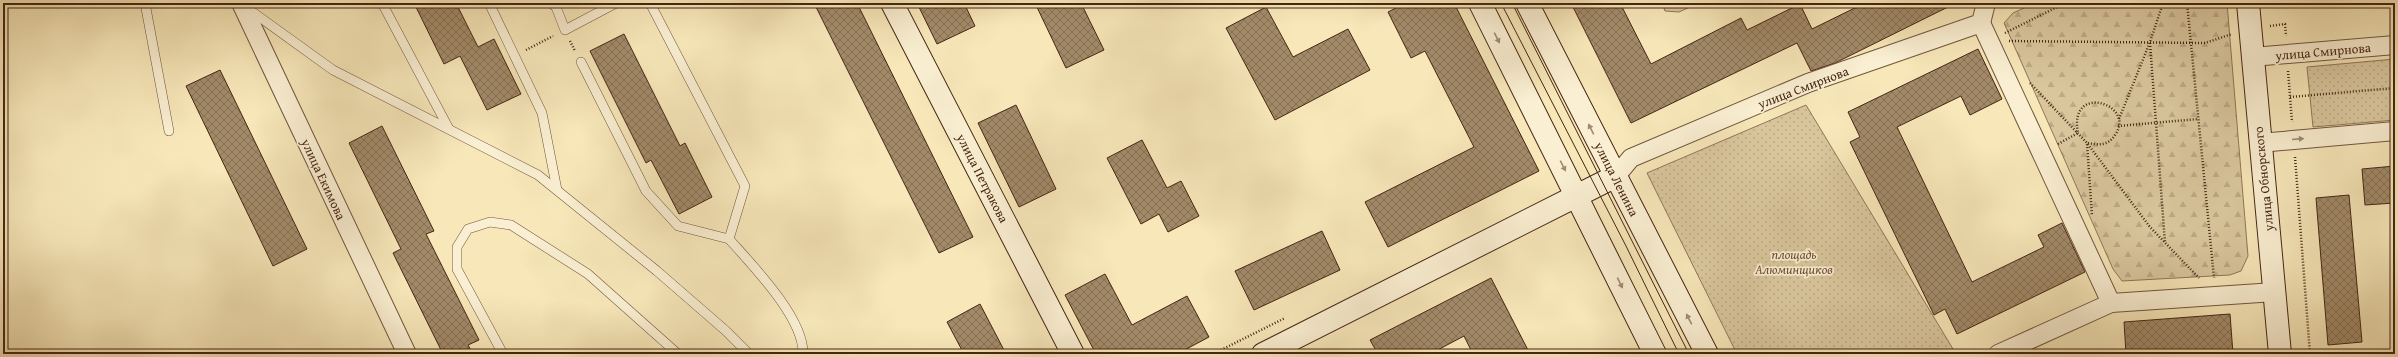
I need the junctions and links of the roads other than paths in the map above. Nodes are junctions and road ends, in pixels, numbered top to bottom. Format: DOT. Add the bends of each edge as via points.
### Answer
graph roads {
  1 [pos="145,3"];
  2 [pos="382,3"];
  3 [pos="489,3"];
  4 [pos="551,3"];
  5 [pos="616,3"];
  6 [pos="650,3"];
  7 [pos="892,3"];
  8 [pos="1480,3"];
  9 [pos="1527,3"];
  10 [pos="1986,3"];
  11 [pos="2248,3"];
  12 [pos="241,4"];
  13 [pos="1981,23"];
  14 [pos="2395,45"];
  15 [pos="2252,57"];
  16 [pos="581,62"];
  17 [pos="449,130"];
  18 [pos="169,131"];
  19 [pos="2395,131"];
  20 [pos="2259,142"];
  21 [pos="1616,176"];
  22 [pos="557,190"];
  23 [pos="1576,194"];
  24 [pos="729,239"];
  25 [pos="2275,292"];
  26 [pos="2111,303"];
  27 [pos="407,354"];
  28 [pos="503,354"];
  29 [pos="678,354"];
  30 [pos="749,354"];
  31 [pos="803,354"];
  32 [pos="1073,354"];
  33 [pos="1263,354"];
  34 [pos="1655,354"];
  35 [pos="1707,354"];
  36 [pos="1998,354"];
  37 [pos="2280,354"];
  1 -- 18 [label="lane"];
  2 -- 17 [label="lane"];
  3 -- 22 [label="lane" via="542,113"];
  4 -- 5 [label="lane" via="556,7 565,30"];
  6 -- 24 [label="lane" via="745,186"];
  7 -- 32 [label="main road, улица Петракова"];
  8 -- 23 [label="main road, one-way"];
  21 -- 9 [label="main road, улица Ленина, one-way"];
  10 -- 13 [label="street"];
  11 -- 15 [label="main road, улица Обнорского"];
  12 -- 17 [label="lane" via="333,70"];
  12 -- 27 [label="street, улица Екимова"];
  13 -- 21 [label="street, улица Смирнова" via="1808,83 1631,158"];
  13 -- 26 [label="street"];
  14 -- 15 [label="street, улица Смирнова"];
  15 -- 20 [label="main road, улица Обнорского"];
  16 -- 24 [label="lane" via="646,191 678,226"];
  17 -- 22 [label="lane" via="538,175"];
  20 -- 19 [label="street, one-way"];
  20 -- 25 [label="main road, улица Обнорского"];
  21 -- 23 [label="main road"];
  35 -- 21 [label="main road, улица Ленина, one-way"];
  22 -- 30 [label="lane" via="657,271"];
  23 -- 33 [label="main road"];
  23 -- 34 [label="main road, one-way"];
  24 -- 31 [label="lane" via="788,310 803,345"];
  25 -- 26 [label="street"];
  25 -- 37 [label="main road, улица Обнорского"];
  26 -- 36 [label="street"];
  28 -- 29 [label="lane" via="457,269 457,247 468,229 490,222 511,225 588,274"];
}
